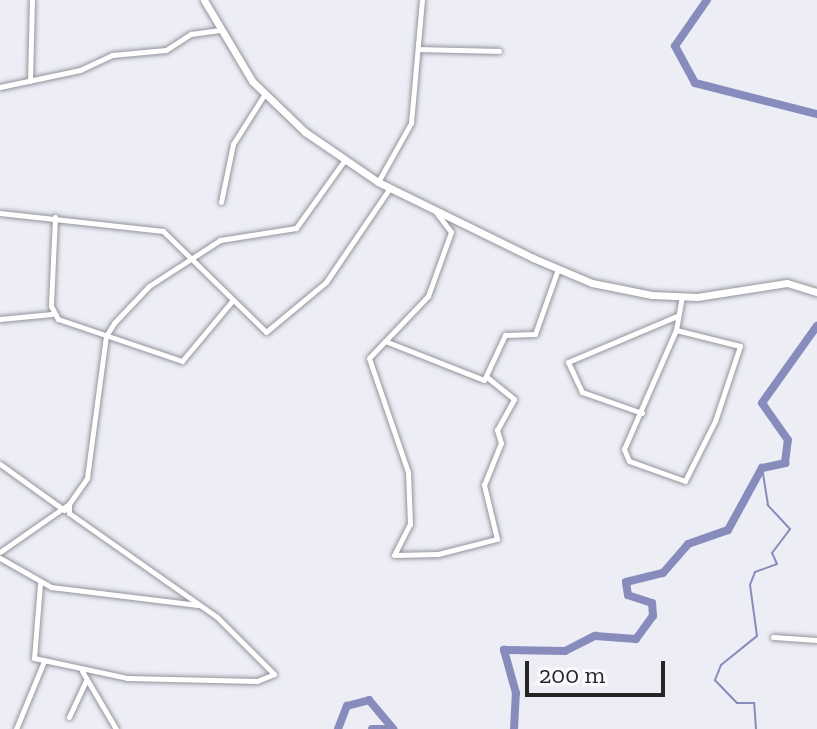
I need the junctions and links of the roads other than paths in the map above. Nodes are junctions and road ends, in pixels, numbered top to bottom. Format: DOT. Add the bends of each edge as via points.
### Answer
graph roads {
  1 [pos="32,0"];
  2 [pos="204,0"];
  3 [pos="422,0"];
  4 [pos="220,30"];
  5 [pos="418,49"];
  6 [pos="499,51"];
  7 [pos="30,81"];
  8 [pos="0,87"];
  9 [pos="264,95"];
  10 [pos="344,161"];
  11 [pos="378,182"];
  12 [pos="390,188"];
  13 [pos="221,202"];
  14 [pos="435,211"];
  15 [pos="0,213"];
  16 [pos="55,217"];
  17 [pos="191,257"];
  18 [pos="558,269"];
  19 [pos="817,292"];
  20 [pos="682,297"];
  21 [pos="232,301"];
  22 [pos="52,314"];
  23 [pos="677,316"];
  24 [pos="0,319"];
  25 [pos="676,330"];
  26 [pos="106,336"];
  27 [pos="385,341"];
  28 [pos="488,378"];
  29 [pos="642,413"];
  30 [pos="0,464"];
  31 [pos="69,504"];
  32 [pos="62,508"];
  33 [pos="69,513"];
  34 [pos="0,555"];
  35 [pos="40,584"];
  36 [pos="199,605"];
  37 [pos="773,637"];
  38 [pos="817,640"];
  39 [pos="46,664"];
  40 [pos="82,670"];
  41 [pos="86,680"];
  42 [pos="69,717"];
  43 [pos="16,729"];
  44 [pos="116,729"];
  1 -- 7 [label="street"];
  2 -- 4 [label="main road"];
  3 -- 5 [label="street"];
  4 -- 7 [label="street" via="191,34 166,50 112,55"];
  4 -- 9 [label="main road"];
  5 -- 6 [label="street"];
  5 -- 11 [label="street" via="411,123"];
  7 -- 8 [label="street"];
  9 -- 10 [label="main road"];
  9 -- 13 [label="street" via="233,144"];
  10 -- 11 [label="main road"];
  10 -- 17 [label="street" via="296,228 229,237"];
  11 -- 12 [label="main road"];
  12 -- 14 [label="main road"];
  12 -- 21 [label="street" via="356,247 274,331 259,328"];
  14 -- 18 [label="main road"];
  14 -- 27 [label="street" via="450,228 447,249 421,308"];
  15 -- 16 [label="street"];
  16 -- 17 [label="street" via="163,231"];
  16 -- 22 [label="street"];
  17 -- 21 [label="street"];
  17 -- 26 [label="street" via="138,296"];
  18 -- 20 [label="main road" via="624,291"];
  18 -- 28 [label="street" via="535,334 505,335"];
  19 -- 20 [label="main road" via="787,283"];
  20 -- 23 [label="street"];
  21 -- 26 [label="street" via="182,361"];
  22 -- 24 [label="street"];
  22 -- 26 [label="street"];
  23 -- 25 [label="street"];
  23 -- 29 [label="street" via="568,362 582,392"];
  25 -- 29 [label="street"];
  25 -- 29 [label="street" via="740,346 689,479 625,457"];
  26 -- 31 [label="street" via="93,463"];
  27 -- 28 [label="street" via="464,376"];
  27 -- 28 [label="street" via="369,361 408,472 411,508 394,555 438,554 497,539 484,485 501,443 497,430 514,399"];
  30 -- 32 [label="street"];
  31 -- 32 [label="street"];
  31 -- 33 [label="street"];
  32 -- 33 [label="street"];
  32 -- 34 [label="street"];
  33 -- 36 [label="street"];
  34 -- 35 [label="street"];
  35 -- 36 [label="street"];
  35 -- 39 [label="street" via="31,652"];
  36 -- 40 [label="street" via="274,674 257,681"];
  37 -- 38 [label="street"];
  39 -- 40 [label="street"];
  39 -- 43 [label="street"];
  40 -- 41 [label="street"];
  41 -- 42 [label="street"];
  41 -- 44 [label="street"];
}
